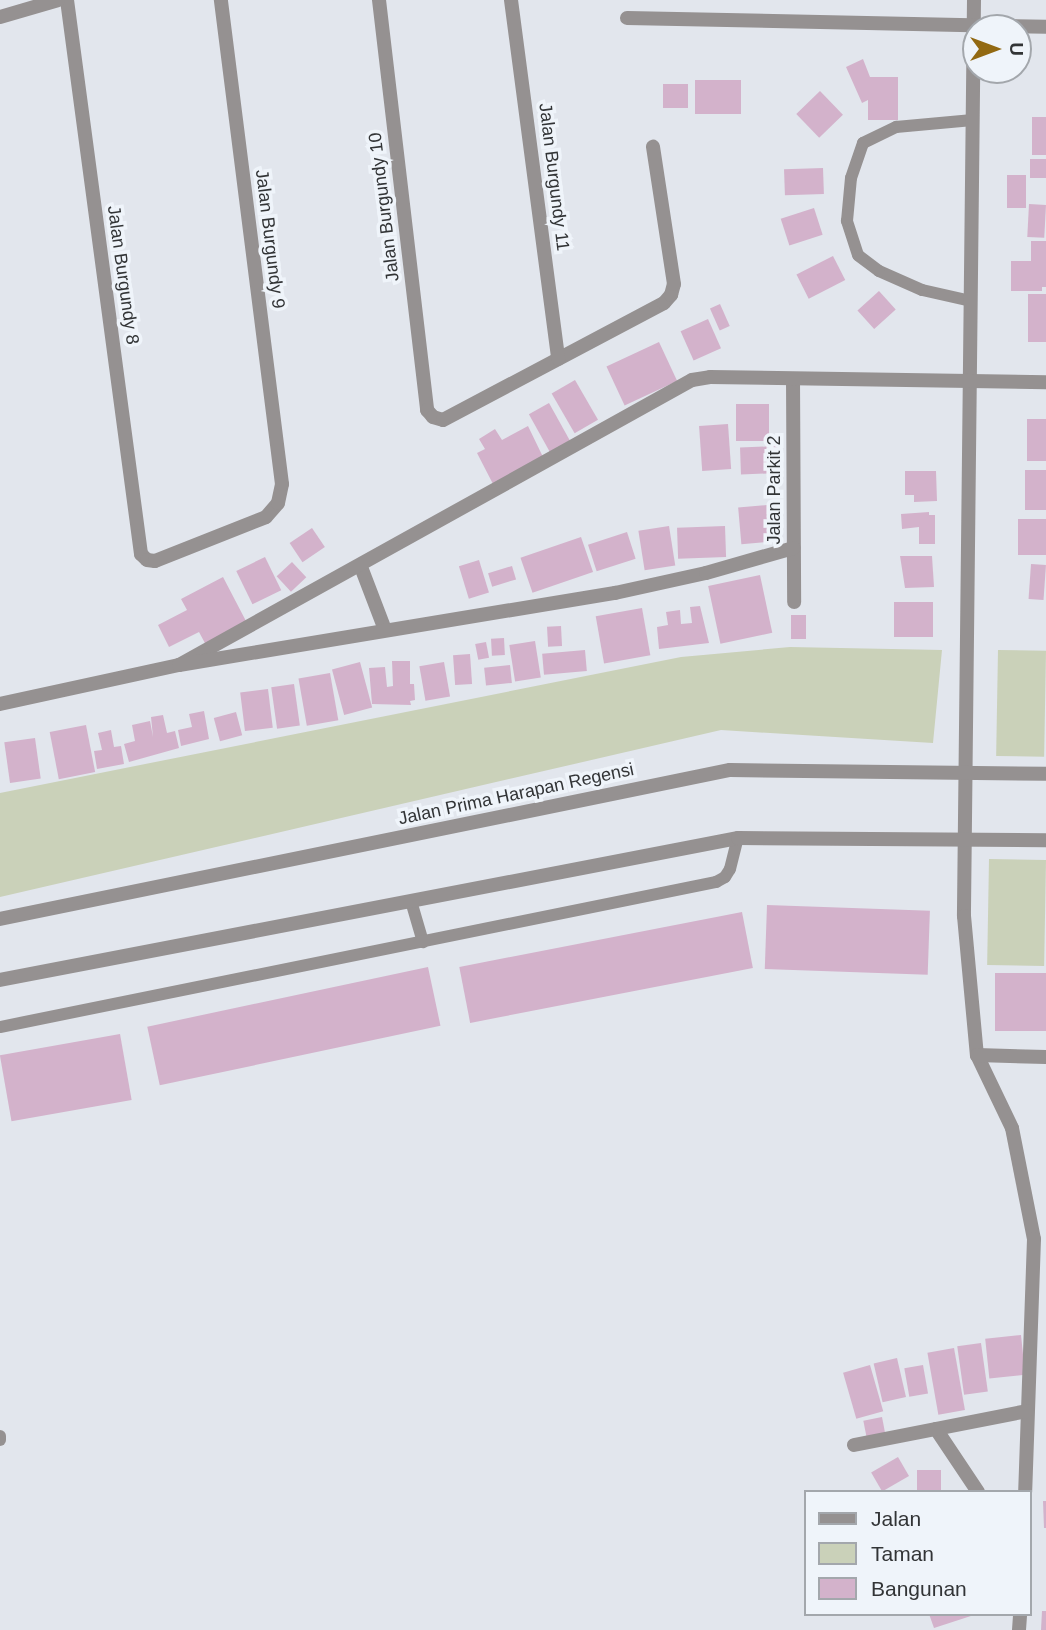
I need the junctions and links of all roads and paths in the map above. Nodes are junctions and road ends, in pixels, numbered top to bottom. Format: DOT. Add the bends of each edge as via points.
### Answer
graph roads {
  1 [pos="58,0"];
  2 [pos="67,0"];
  3 [pos="221,0"];
  4 [pos="379,0"];
  5 [pos="511,0"];
  6 [pos="0,17"];
  7 [pos="627,18"];
  8 [pos="962,25"];
  9 [pos="973,84"];
  10 [pos="972,120"];
  11 [pos="653,147"];
  12 [pos="971,301"];
  13 [pos="558,359"];
  14 [pos="793,379"];
  15 [pos="970,381"];
  16 [pos="1046,382"];
  17 [pos="282,484"];
  18 [pos="793,548"];
  19 [pos="360,567"];
  20 [pos="794,602"];
  21 [pos="385,630"];
  22 [pos="179,665"];
  23 [pos="0,704"];
  24 [pos="966,772"];
  25 [pos="1046,774"];
  26 [pos="738,838"];
  27 [pos="964,840"];
  28 [pos="1046,841"];
  29 [pos="411,901"];
  30 [pos="0,919"];
  31 [pos="423,942"];
  32 [pos="1,976"];
  33 [pos="0,1027"];
  34 [pos="977,1055"];
  35 [pos="1046,1057"];
  36 [pos="1040,1239"];
  37 [pos="1027,1411"];
  38 [pos="936,1429"];
  39 [pos="855,1445"];
  40 [pos="977,1490"];
  41 [pos="1025,1490"];
  1 -- 6 [label="street"];
  2 -- 17 [label="street, Jalan Burgundy 8" via="141,554 155,561 266,517 278,503"];
  3 -- 17 [label="street, Jalan Burgundy 9"];
  4 -- 13 [label="street, Jalan Burgundy 10" via="427,410 443,419"];
  5 -- 13 [label="street, Jalan Burgundy 11"];
  7 -- 8 [label="street"];
  9 -- 10 [label="street"];
  10 -- 12 [label="street"];
  10 -- 12 [label="lane" via="896,127 863,143 851,178 847,221 858,255 879,271 922,290"];
  11 -- 13 [label="street" via="674,284 671,295 664,303"];
  12 -- 15 [label="street"];
  14 -- 15 [label="street"];
  14 -- 18 [label="street, Jalan Parkit 2"];
  14 -- 19 [label="street" via="692,380"];
  15 -- 16 [label="street"];
  15 -- 24 [label="street"];
  18 -- 20 [label="street, Jalan Parkit 2"];
  18 -- 21 [label="street" via="615,593"];
  19 -- 21 [label="street"];
  19 -- 22 [label="street"];
  21 -- 22 [label="street"];
  22 -- 23 [label="street"];
  24 -- 25 [label="street, Jalan Prima Harapan Regensi"];
  24 -- 27 [label="street"];
  24 -- 30 [label="street, Jalan Prima Harapan Regensi" via="730,770"];
  26 -- 27 [label="street"];
  26 -- 29 [label="street"];
  26 -- 31 [label="lane" via="730,869 716,882"];
  27 -- 28 [label="street"];
  27 -- 34 [label="street" via="964,916"];
  29 -- 31 [label="lane"];
  29 -- 32 [label="street"];
  31 -- 33 [label="lane"];
  34 -- 35 [label="street"];
  34 -- 36 [label="street" via="1012,1128"];
  36 -- 37 [label="street"];
  37 -- 38 [label="street"];
  37 -- 41 [label="street"];
  38 -- 39 [label="street"];
  38 -- 40 [label="street"];
}
